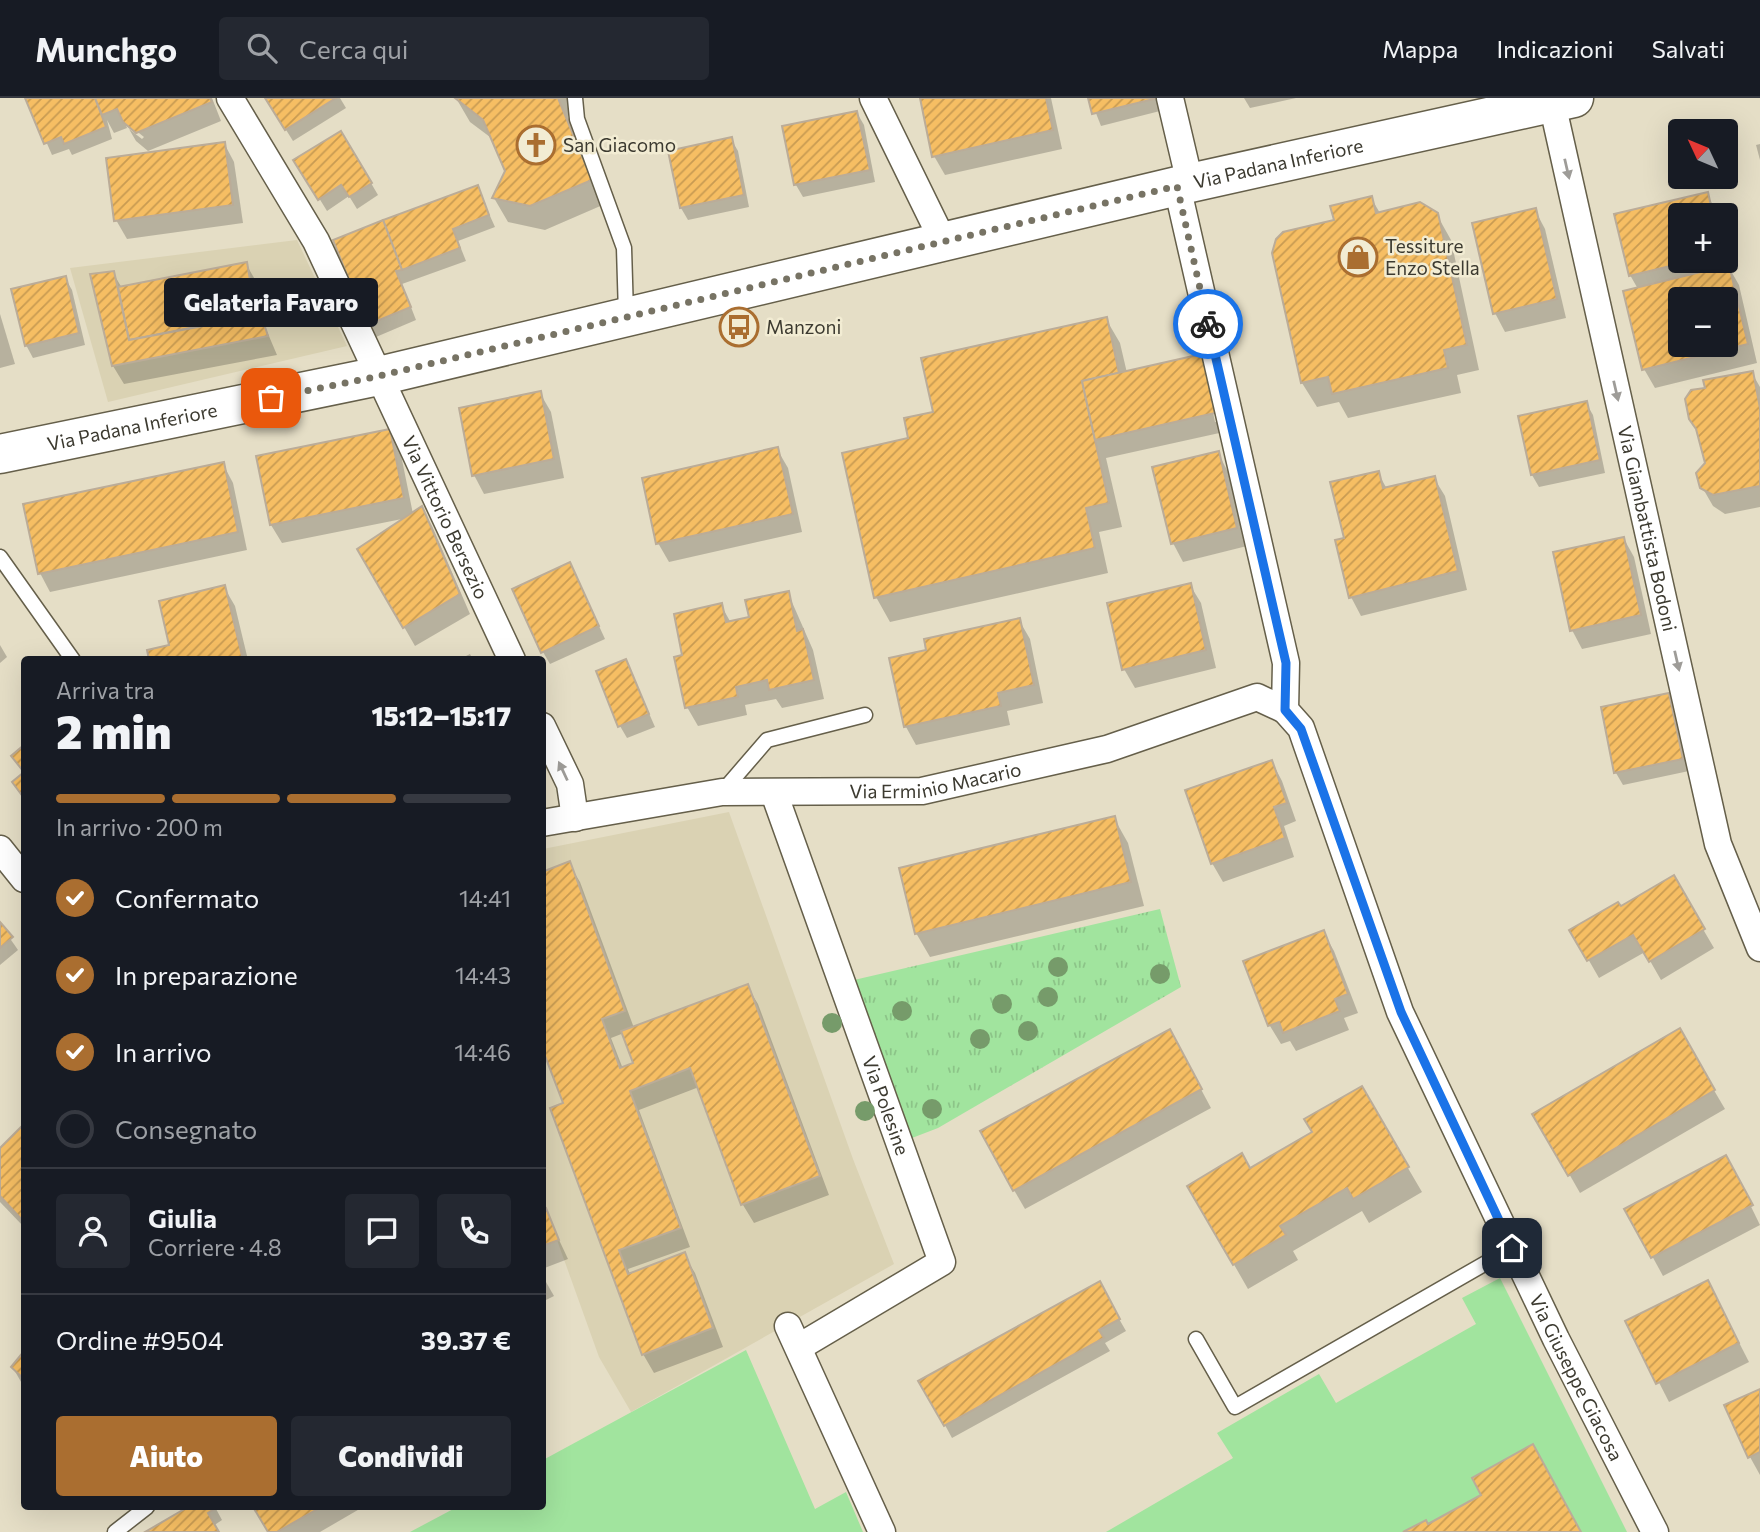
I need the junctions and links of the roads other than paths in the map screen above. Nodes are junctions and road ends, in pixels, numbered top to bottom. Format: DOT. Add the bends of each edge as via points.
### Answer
graph roads {
  1 [pos="230,98"];
  2 [pos="575,98"];
  3 [pos="873,98"];
  4 [pos="1170,98"];
  5 [pos="1563,100"];
  6 [pos="1183,184"];
  7 [pos="943,241"];
  8 [pos="626,315"];
  9 [pos="379,376"];
  10 [pos="0,453"];
  11 [pos="0,557"];
  12 [pos="70,656"];
  13 [pos="510,656"];
  14 [pos="1285,710"];
  15 [pos="865,715"];
  16 [pos="546,734"];
  17 [pos="722,792"];
  18 [pos="774,793"];
  19 [pos="575,818"];
  20 [pos="546,822"];
  21 [pos="0,849"];
  22 [pos="21,874"];
  23 [pos="1760,948"];
  24 [pos="1512,1248"];
  25 [pos="1196,1339"];
  26 [pos="143,1510"];
  27 [pos="115,1532"];
  28 [pos="882,1532"];
  29 [pos="1655,1532"];
  1 -- 9 [label="street, Via Vittorio Bersezio" via="316,241"];
  2 -- 8 [label="lane" via="577,120 624,248"];
  3 -- 7 [label="street"];
  4 -- 6 [label="street"];
  5 -- 6 [label="main road, Via Padana Inferiore"];
  5 -- 23 [label="street, Via Giambattista Bodoni, one-way" via="1718,844"];
  6 -- 7 [label="main road, Via Padana Inferiore"];
  6 -- 14 [label="street" via="1286,663"];
  7 -- 8 [label="main road, Via Padana Inferiore"];
  8 -- 9 [label="main road, Via Padana Inferiore"];
  9 -- 10 [label="main road, Via Padana Inferiore"];
  9 -- 13 [label="street, Via Vittorio Bersezio"];
  11 -- 12 [label="lane"];
  14 -- 18 [label="street, Via Erminio Macario" via="1257,697 1107,749 922,791"];
  14 -- 24 [label="street, Via Giuseppe Giacosa" via="1301,729 1401,1012"];
  15 -- 17 [label="lane" via="766,740"];
  19 -- 16 [label="street, one-way" via="570,784"];
  17 -- 18 [label="street, Via Erminio Macario"];
  17 -- 19 [label="street, Via Erminio Macario"];
  18 -- 28 [label="street, Via Polesine" via="942,1262 832,1327 793,1336"];
  19 -- 20 [label="street"];
  21 -- 22 [label="street"];
  24 -- 25 [label="lane" via="1236,1408"];
  24 -- 29 [label="street, Via Giuseppe Giacosa"];
  26 -- 27 [label="lane"];
}
